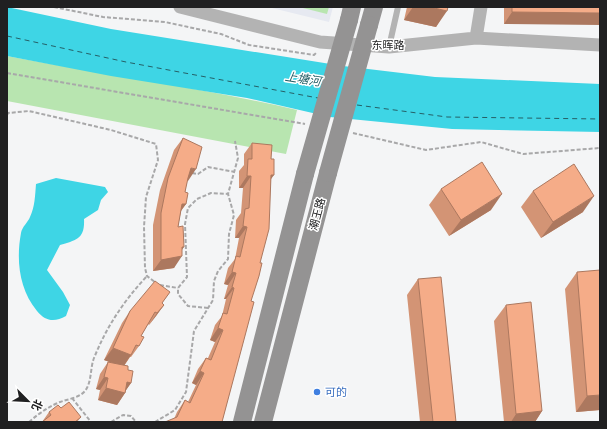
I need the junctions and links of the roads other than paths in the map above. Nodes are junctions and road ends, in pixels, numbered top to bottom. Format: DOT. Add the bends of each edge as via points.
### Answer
graph roads {
  1 [pos="180,7"];
  2 [pos="374,7"];
  3 [pos="398,7"];
  4 [pos="480,7"];
  5 [pos="351,13"];
  6 [pos="476,38"];
  7 [pos="600,45"];
  8 [pos="389,47"];
  9 [pos="242,422"];
  10 [pos="263,422"];
  1 -- 8 [label="street, 东晖路" via="320,42"];
  2 -- 10 [label="main road, 潮王路, bridge"];
  3 -- 8 [label="lane"];
  4 -- 6 [label="street"];
  5 -- 9 [label="main road, 潮王路, bridge" via="305,174"];
  6 -- 7 [label="street, 东晖路"];
  6 -- 8 [label="street, 东晖路"];
}
